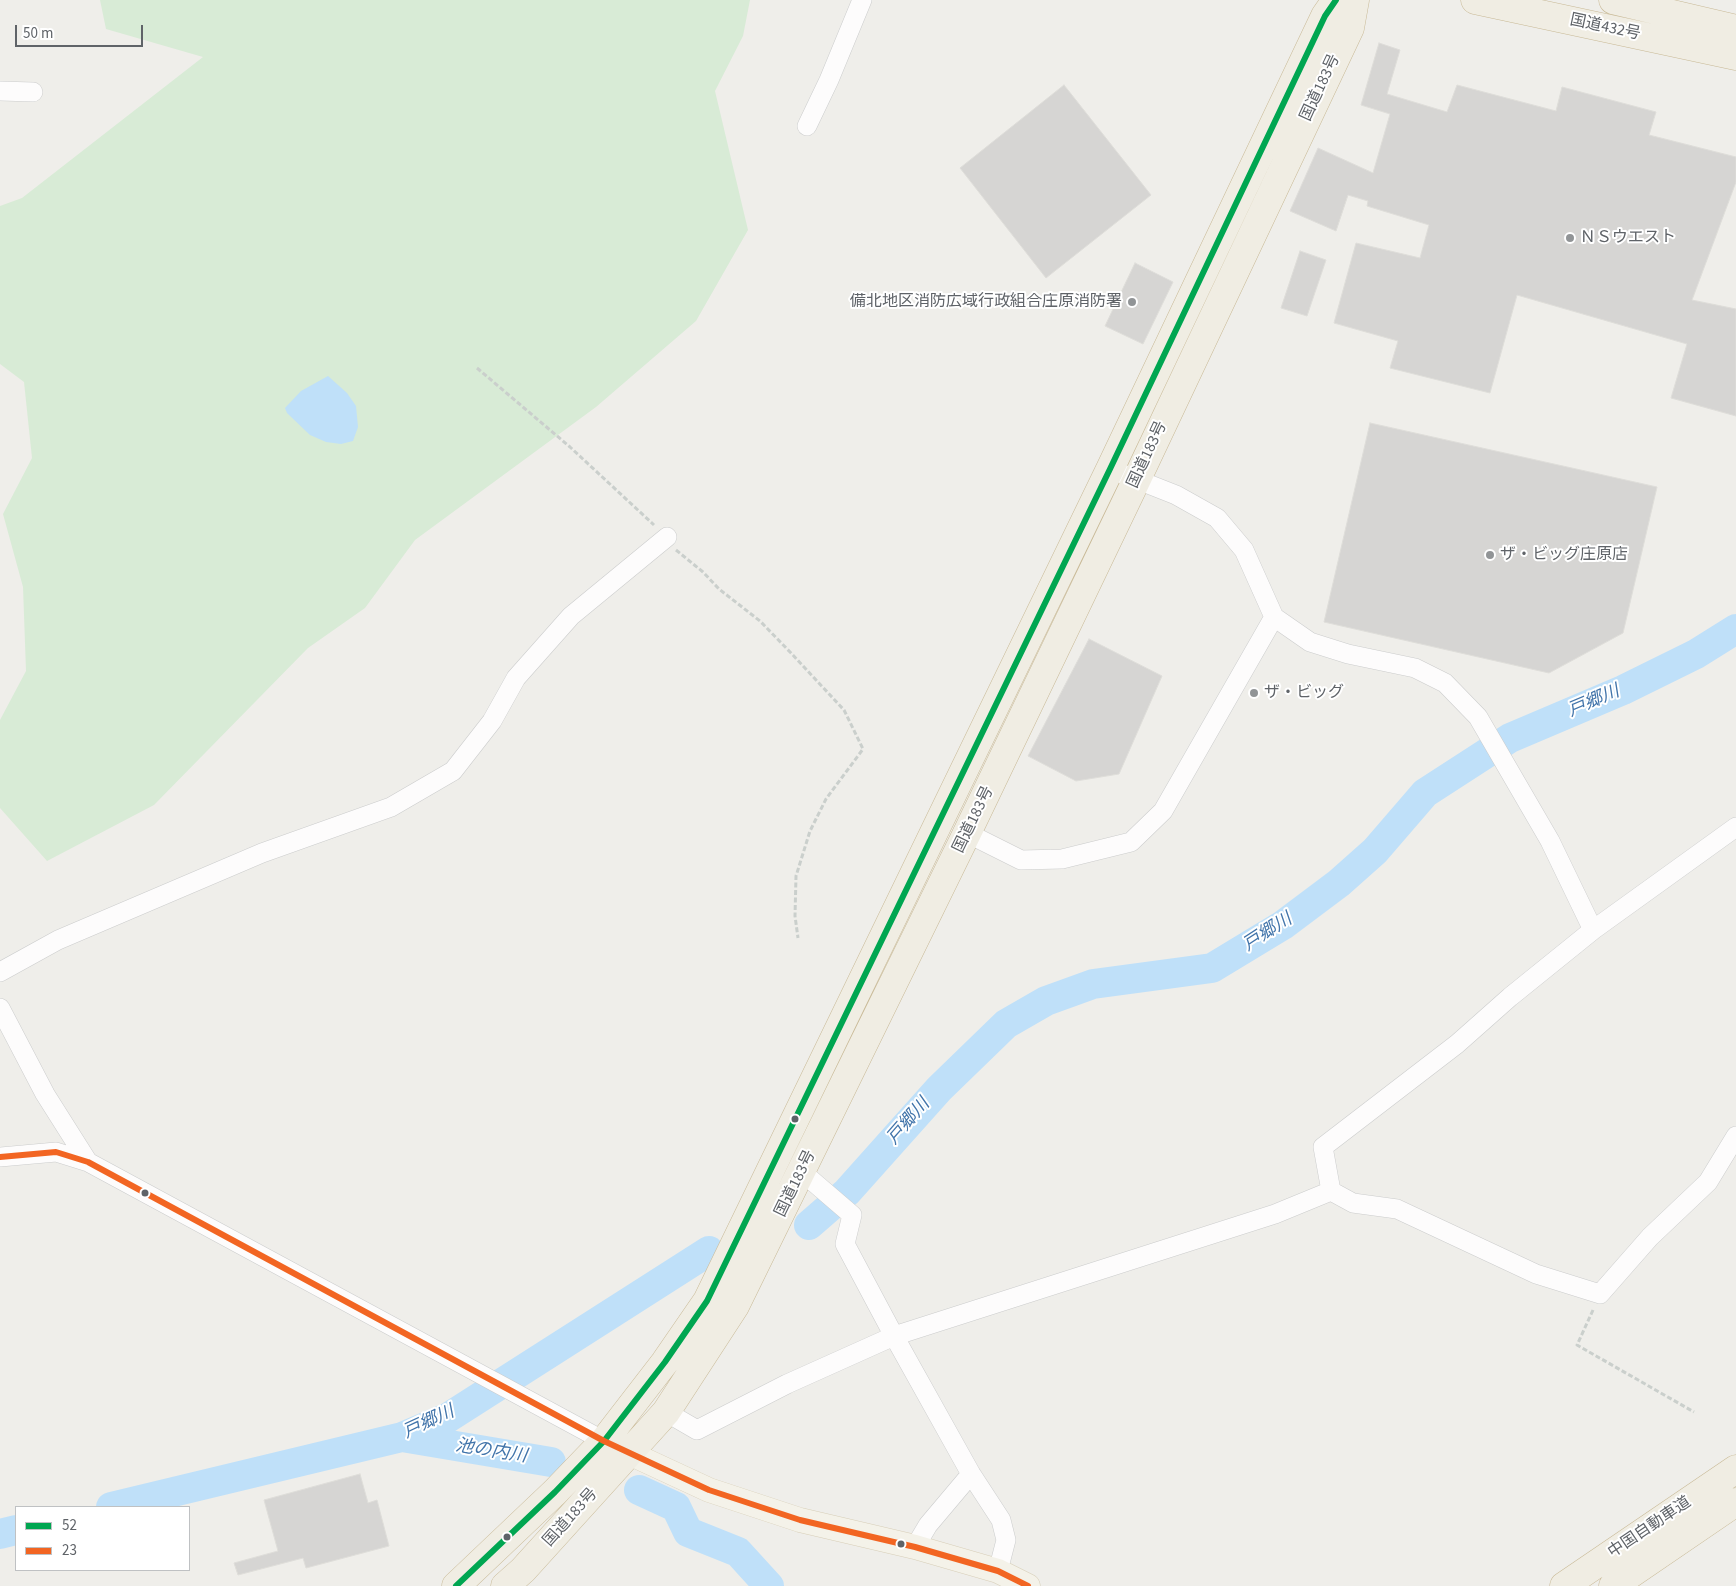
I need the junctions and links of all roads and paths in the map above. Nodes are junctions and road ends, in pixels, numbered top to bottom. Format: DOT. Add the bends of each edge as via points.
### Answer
graph roads {
  1 [pos="862,0"];
  2 [pos="1336,0"];
  3 [pos="1355,0"];
  4 [pos="1475,0"];
  5 [pos="1613,0"];
  6 [pos="1736,29"];
  7 [pos="1736,56"];
  8 [pos="0,91"];
  9 [pos="33,92"];
  10 [pos="807,126"];
  11 [pos="476,368"];
  12 [pos="1110,469"];
  13 [pos="1136,481"];
  14 [pos="667,537"];
  15 [pos="1274,617"];
  16 [pos="1736,827"];
  17 [pos="967,833"];
  18 [pos="1593,930"];
  19 [pos="798,938"];
  20 [pos="0,972"];
  21 [pos="0,1008"];
  22 [pos="1736,1136"];
  23 [pos="0,1157"];
  24 [pos="88,1162"];
  25 [pos="802,1172"];
  26 [pos="1331,1191"];
  27 [pos="1600,1294"];
  28 [pos="894,1336"];
  29 [pos="666,1412"];
  30 [pos="1694,1412"];
  31 [pos="604,1441"];
  32 [pos="631,1453"];
  33 [pos="1736,1469"];
  34 [pos="972,1474"];
  35 [pos="1736,1502"];
  36 [pos="915,1547"];
  37 [pos="998,1571"];
  38 [pos="456,1586"];
  39 [pos="505,1586"];
  40 [pos="1028,1586"];
  41 [pos="1564,1586"];
  42 [pos="1613,1586"];
  1 -- 10 [label="street"];
  2 -- 12 [label="highway, 国道183号" via="1325,16"];
  3 -- 13 [label="highway, 国道183号" via="1350,28"];
  4 -- 7 [label="highway, 国道432号"];
  5 -- 6 [label="highway, 国道432号"];
  8 -- 9 [label="street"];
  11 -- 14 [label="path" via="570,447"];
  12 -- 13 [label="street"];
  12 -- 31 [label="highway, 国道183号" via="707,1301"];
  13 -- 15 [label="street" via="1176,495 1217,518 1244,550"];
  13 -- 17 [label="highway, 国道183号"];
  14 -- 19 [label="path" via="673,548 760,621 844,710 863,749 826,799 810,832 796,876"];
  14 -- 20 [label="street" via="571,616 516,678 492,721 453,771 392,807 262,853 58,940"];
  15 -- 17 [label="street" via="1163,812 1131,842 1062,859 1021,860"];
  15 -- 18 [label="street" via="1310,642 1348,654 1415,668 1445,682 1478,717 1550,841"];
  16 -- 18 [label="street"];
  17 -- 25 [label="highway, 国道183号"];
  18 -- 26 [label="street" via="1457,1044 1323,1147"];
  21 -- 24 [label="street" via="45,1094"];
  22 -- 27 [label="street" via="1708,1182 1650,1237"];
  23 -- 24 [label="street" via="56,1152"];
  24 -- 31 [label="street"];
  25 -- 28 [label="street" via="852,1215 845,1244"];
  25 -- 29 [label="highway, 国道183号" via="735,1306"];
  26 -- 27 [label="street" via="1353,1203 1397,1209 1536,1274"];
  26 -- 28 [label="street" via="1275,1214"];
  27 -- 30 [label="path" via="1577,1346"];
  28 -- 29 [label="street" via="787,1384 697,1430"];
  28 -- 34 [label="street"];
  29 -- 32 [label="highway, 国道183号"];
  31 -- 32 [label="main road"];
  31 -- 38 [label="highway, 国道183号"];
  32 -- 36 [label="main road" via="709,1490 800,1520"];
  32 -- 39 [label="highway, 国道183号"];
  33 -- 41 [label="highway, 中国自動車道"];
  34 -- 36 [label="street" via="928,1525"];
  34 -- 37 [label="street" via="1001,1520 1006,1540"];
  35 -- 42 [label="highway, 中国自動車道"];
  36 -- 37 [label="main road"];
  37 -- 40 [label="main road"];
}
